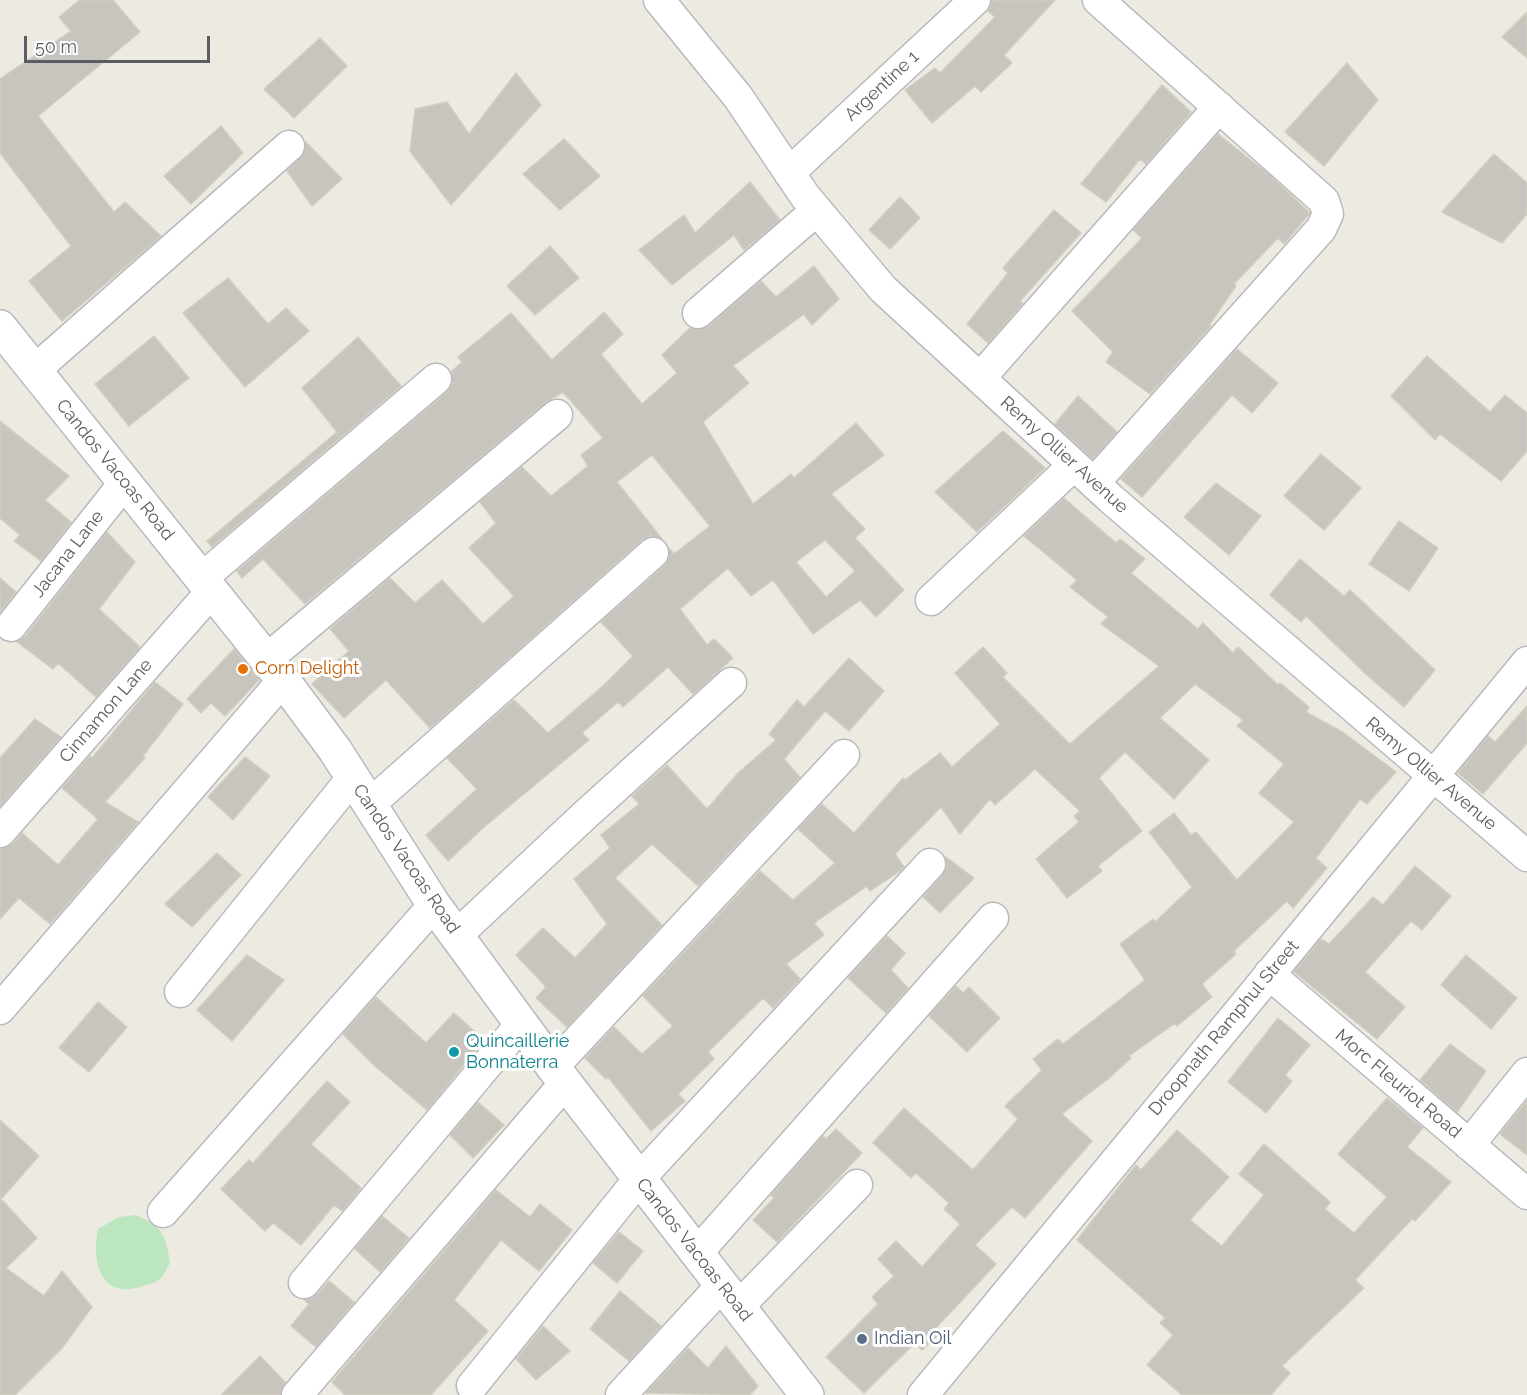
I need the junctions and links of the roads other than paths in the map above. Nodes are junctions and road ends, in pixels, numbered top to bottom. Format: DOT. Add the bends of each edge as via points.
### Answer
graph roads {
  1 [pos="975,0"];
  2 [pos="1098,0"];
  3 [pos="675,6"];
  4 [pos="1219,107"];
  5 [pos="289,146"];
  6 [pos="789,173"];
  7 [pos="817,210"];
  8 [pos="698,313"];
  9 [pos="0,327"];
  10 [pos="35,370"];
  11 [pos="980,378"];
  12 [pos="436,379"];
  13 [pos="557,415"];
  14 [pos="1084,474"];
  15 [pos="125,483"];
  16 [pos="653,553"];
  17 [pos="207,585"];
  18 [pos="931,600"];
  19 [pos="11,626"];
  20 [pos="1527,662"];
  21 [pos="275,670"];
  22 [pos="731,683"];
  23 [pos="844,755"];
  24 [pos="1433,776"];
  25 [pos="352,778"];
  26 [pos="369,805"];
  27 [pos="0,832"];
  28 [pos="1527,856"];
  29 [pos="930,864"];
  30 [pos="434,905"];
  31 [pos="993,918"];
  32 [pos="457,935"];
  33 [pos="1269,974"];
  34 [pos="180,992"];
  35 [pos="0,1010"];
  36 [pos="522,1023"];
  37 [pos="1527,1073"];
  38 [pos="559,1075"];
  39 [pos="1469,1144"];
  40 [pos="639,1179"];
  41 [pos="857,1185"];
  42 [pos="1527,1194"];
  43 [pos="163,1212"];
  44 [pos="697,1253"];
  45 [pos="304,1283"];
  46 [pos="730,1296"];
  47 [pos="472,1386"];
  48 [pos="297,1395"];
  49 [pos="621,1395"];
  50 [pos="807,1395"];
  51 [pos="923,1395"];
  1 -- 6 [label="street, Argentine 1"];
  2 -- 4 [label="street"];
  3 -- 6 [label="street, Remy Ollier Avenue"];
  4 -- 11 [label="street"];
  4 -- 14 [label="street" via="1324,201 1328,214 1321,229"];
  5 -- 10 [label="street"];
  6 -- 7 [label="street, Remy Ollier Avenue"];
  7 -- 8 [label="street"];
  7 -- 11 [label="street, Remy Ollier Avenue" via="883,289"];
  9 -- 10 [label="main road, Candos Vacoas Road"];
  10 -- 15 [label="main road, Candos Vacoas Road"];
  11 -- 14 [label="street, Remy Ollier Avenue"];
  12 -- 17 [label="street, Cinnamon Lane"];
  13 -- 21 [label="street"];
  14 -- 18 [label="street"];
  14 -- 24 [label="street, Remy Ollier Avenue"];
  15 -- 17 [label="main road, Candos Vacoas Road"];
  15 -- 19 [label="street, Jacana Lane"];
  16 -- 26 [label="street"];
  17 -- 21 [label="main road, Candos Vacoas Road"];
  17 -- 27 [label="street, Cinnamon Lane"];
  20 -- 24 [label="street, Droopnath Ramphul Street"];
  21 -- 25 [label="main road, Candos Vacoas Road"];
  21 -- 35 [label="street"];
  22 -- 32 [label="street"];
  23 -- 38 [label="street"];
  24 -- 28 [label="street, Remy Ollier Avenue"];
  24 -- 33 [label="street, Droopnath Ramphul Street"];
  25 -- 26 [label="main road, Candos Vacoas Road"];
  25 -- 34 [label="street"];
  26 -- 30 [label="main road, Candos Vacoas Road"];
  29 -- 40 [label="street"];
  30 -- 32 [label="main road, Candos Vacoas Road"];
  30 -- 43 [label="street"];
  31 -- 44 [label="street"];
  32 -- 36 [label="main road, Candos Vacoas Road"];
  33 -- 39 [label="street, Morc Fleuriot Road"];
  33 -- 51 [label="street, Droopnath Ramphul Street"];
  36 -- 38 [label="main road, Candos Vacoas Road"];
  36 -- 45 [label="street"];
  37 -- 39 [label="street"];
  38 -- 40 [label="main road, Candos Vacoas Road"];
  38 -- 48 [label="street"];
  39 -- 42 [label="street, Morc Fleuriot Road"];
  40 -- 44 [label="main road, Candos Vacoas Road"];
  40 -- 47 [label="street"];
  41 -- 46 [label="street"];
  44 -- 46 [label="main road, Candos Vacoas Road"];
  46 -- 49 [label="street"];
  46 -- 50 [label="main road, Candos Vacoas Road"];
}
